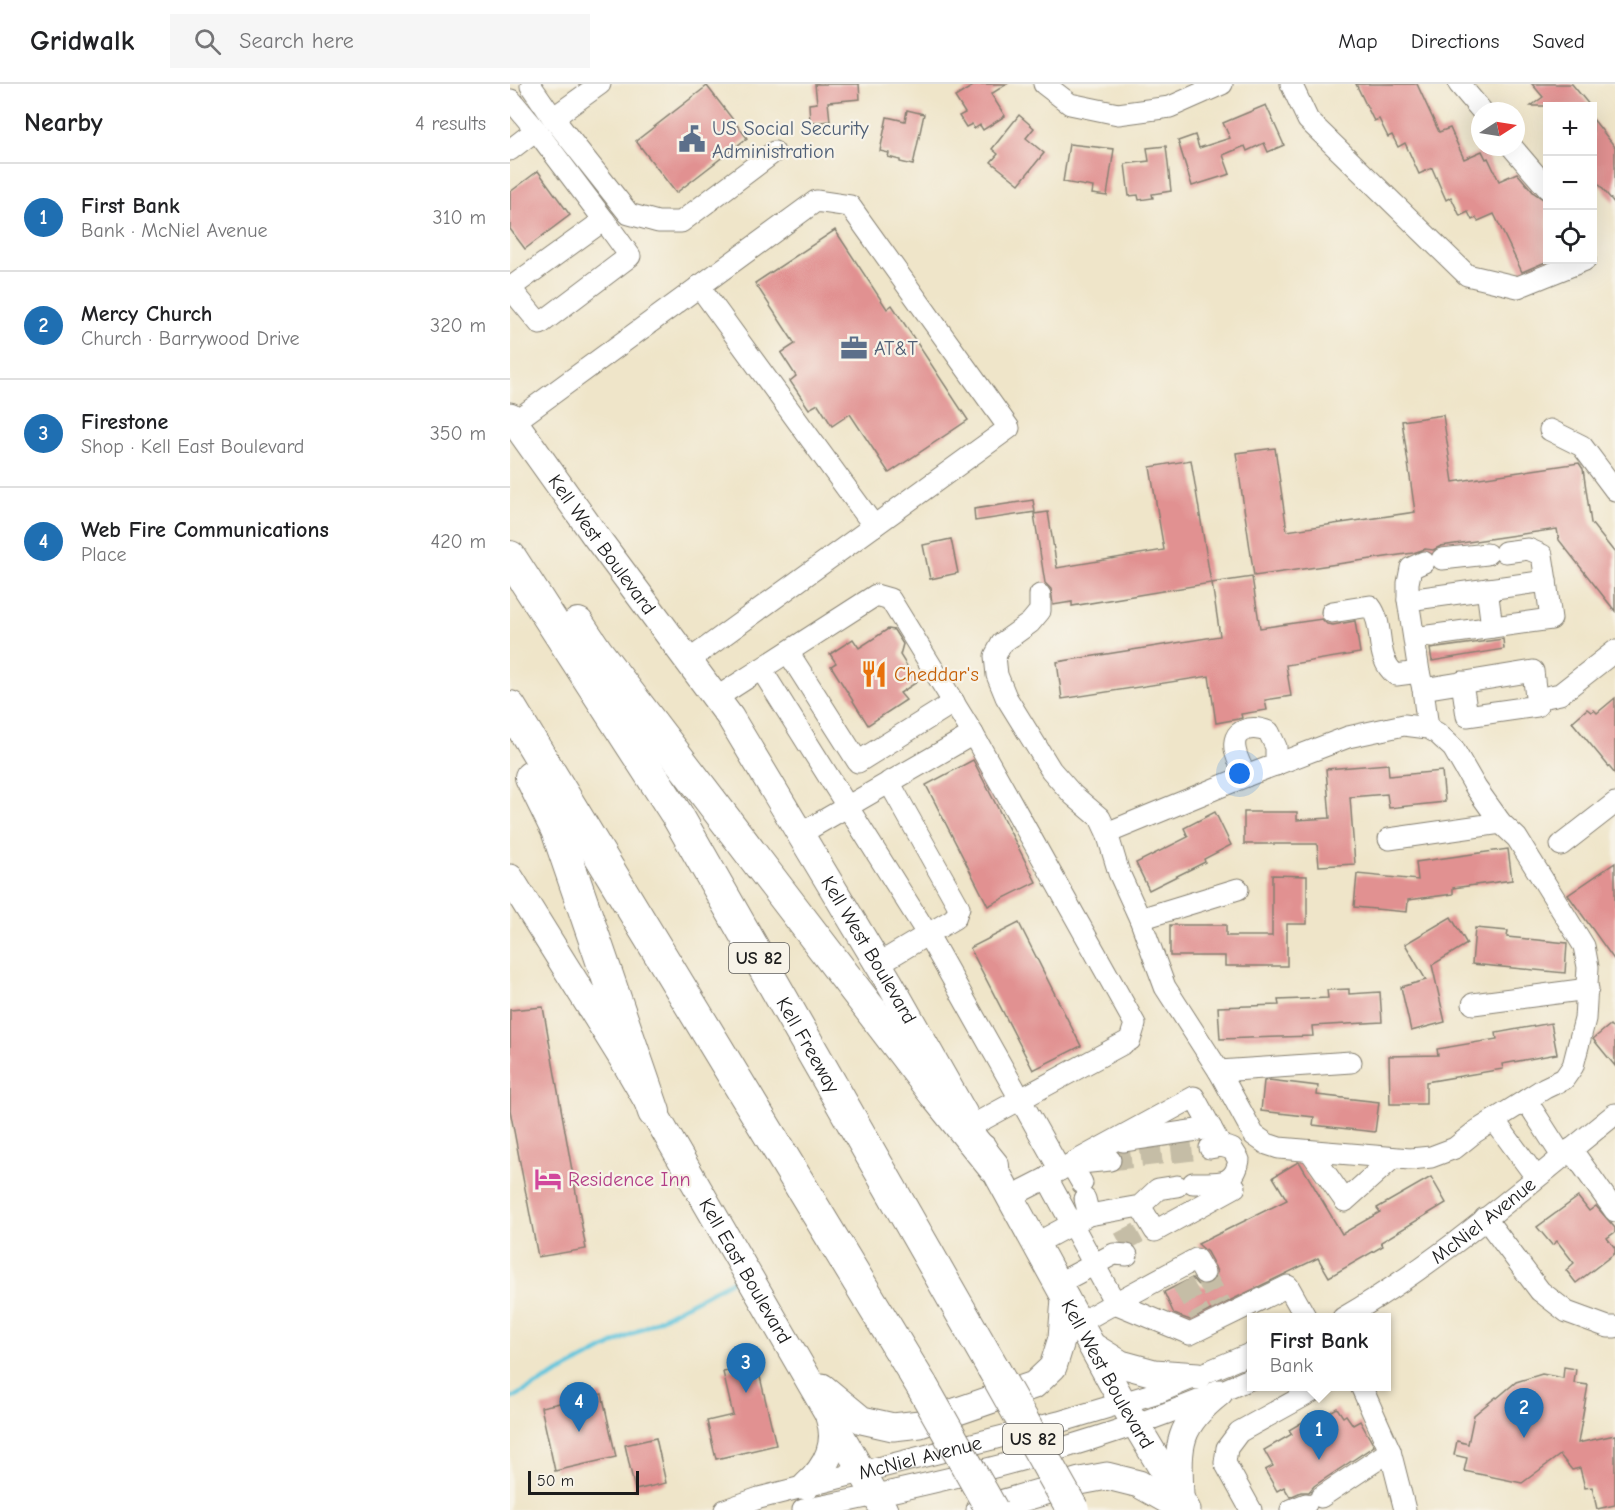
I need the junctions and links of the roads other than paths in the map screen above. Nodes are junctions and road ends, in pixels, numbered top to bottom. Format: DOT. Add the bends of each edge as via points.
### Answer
graph roads {
  1 [pos="600,84"];
  2 [pos="1044,84"];
  3 [pos="1222,84"];
  4 [pos="1291,84"];
  5 [pos="1459,84"];
  6 [pos="532,85"];
  7 [pos="511,100"];
  8 [pos="1474,102"];
  9 [pos="554,118"];
  10 [pos="536,130"];
  11 [pos="510,150"];
  12 [pos="774,152"];
  13 [pos="1520,156"];
  14 [pos="1543,183"];
  15 [pos="604,220"];
  16 [pos="1575,264"];
  17 [pos="699,286"];
  18 [pos="510,288"];
  19 [pos="512,419"];
  20 [pos="1550,430"];
  21 [pos="1615,490"];
  22 [pos="874,526"];
  23 [pos="510,537"];
  24 [pos="510,557"];
  25 [pos="1464,557"];
  26 [pos="1546,581"];
  27 [pos="1477,590"];
  28 [pos="1040,595"];
  29 [pos="1408,600"];
  30 [pos="1332,612"];
  31 [pos="1492,627"];
  32 [pos="1414,638"];
  33 [pos="1615,651"];
  34 [pos="788,652"];
  35 [pos="688,661"];
  36 [pos="761,669"];
  37 [pos="1421,680"];
  38 [pos="1462,682"];
  39 [pos="716,698"];
  40 [pos="1537,699"];
  41 [pos="954,702"];
  42 [pos="510,707"];
  43 [pos="1428,728"];
  44 [pos="973,734"];
  45 [pos="510,736"];
  46 [pos="858,762"];
  47 [pos="1276,765"];
  48 [pos="1246,776"];
  49 [pos="830,780"];
  50 [pos="890,782"];
  51 [pos="1615,803"];
  52 [pos="849,807"];
  53 [pos="1501,823"];
  54 [pos="1107,833"];
  55 [pos="800,834"];
  56 [pos="1389,839"];
  57 [pos="1561,845"];
  58 [pos="510,878"];
  59 [pos="1238,889"];
  60 [pos="1140,919"];
  61 [pos="928,935"];
  62 [pos="878,964"];
  63 [pos="1588,989"];
  64 [pos="1473,1004"];
  65 [pos="1350,1062"];
  66 [pos="1219,1071"];
  67 [pos="1020,1099"];
  68 [pos="1526,1100"];
  69 [pos="654,1112"];
  70 [pos="1615,1114"];
  71 [pos="1494,1120"];
  72 [pos="971,1126"];
  73 [pos="1214,1141"];
  74 [pos="1111,1151"];
  75 [pos="1310,1151"];
  76 [pos="1567,1153"];
  77 [pos="1393,1158"];
  78 [pos="993,1166"];
  79 [pos="1059,1171"];
  80 [pos="1536,1177"];
  81 [pos="1235,1187"];
  82 [pos="1010,1197"];
  83 [pos="1082,1205"];
  84 [pos="1140,1206"];
  85 [pos="1615,1211"];
  86 [pos="1485,1218"];
  87 [pos="1035,1244"];
  88 [pos="1120,1251"];
  89 [pos="1094,1264"];
  90 [pos="1203,1273"];
  91 [pos="1061,1291"];
  92 [pos="1115,1303"];
  93 [pos="1304,1313"];
  94 [pos="1350,1313"];
  95 [pos="1079,1323"];
  96 [pos="1615,1327"];
  97 [pos="1092,1346"];
  98 [pos="1247,1355"];
  99 [pos="807,1375"];
  100 [pos="1198,1376"];
  101 [pos="1247,1380"];
  102 [pos="1313,1391"];
  103 [pos="1363,1391"];
  104 [pos="1219,1393"];
  105 [pos="826,1407"];
  106 [pos="1129,1414"];
  107 [pos="1390,1451"];
  108 [pos="863,1472"];
  109 [pos="805,1498"];
  110 [pos="880,1503"];
  111 [pos="1306,1504"];
  112 [pos="1184,1506"];
  113 [pos="724,1510"];
  114 [pos="980,1510"];
  115 [pos="992,1510"];
  116 [pos="1073,1510"];
  117 [pos="1251,1510"];
  118 [pos="1405,1510"];
  1 -- 9 [label="street"];
  2 -- 3 [label="street" via="1070,104 1118,114 1170,107"];
  4 -- 16 [label="street" via="1308,120 1467,274 1518,287"];
  5 -- 8 [label="street"];
  6 -- 7 [label="street"];
  6 -- 9 [label="street"];
  7 -- 10 [label="street"];
  9 -- 12 [label="street" via="628,214 658,222 681,222"];
  10 -- 11 [label="street"];
  10 -- 15 [label="street"];
  13 -- 14 [label="street"];
  15 -- 18 [label="street"];
  15 -- 18 [label="street" via="630,256 540,324"];
  17 -- 19 [label="street"];
  17 -- 22 [label="street"];
  17 -- 22 [label="street" via="816,201 850,206 1009,428"];
  19 -- 35 [label="main road, Kell West Boulevard"];
  20 -- 21 [label="street" via="1582,446"];
  22 -- 35 [label="street"];
  23 -- 78 [label="highway" via="551,584 597,652"];
  24 -- 116 [label="highway, Kell Freeway / US 82, bridge" via="677,814"];
  25 -- 26 [label="street" via="1528,549 1542,555"];
  25 -- 27 [label="street"];
  25 -- 29 [label="street" via="1411,568"];
  26 -- 27 [label="street"];
  26 -- 31 [label="street" via="1551,620"];
  27 -- 29 [label="street"];
  27 -- 31 [label="street"];
  28 -- 54 [label="street" via="1040,611 1002,643 995,656 997,675 1050,770 1100,818"];
  29 -- 32 [label="street"];
  30 -- 37 [label="street" via="1370,606 1388,668 1396,675"];
  31 -- 32 [label="street"];
  32 -- 37 [label="street"];
  33 -- 40 [label="street" via="1560,694"];
  34 -- 36 [label="street"];
  34 -- 41 [label="street" via="876,595 890,598"];
  34 -- 46 [label="street"];
  35 -- 39 [label="main road, Kell West Boulevard"];
  36 -- 39 [label="street"];
  36 -- 49 [label="street"];
  37 -- 38 [label="street"];
  37 -- 43 [label="street"];
  38 -- 40 [label="street" via="1533,671"];
  38 -- 40 [label="street" via="1467,716 1538,706"];
  39 -- 55 [label="main road, Kell West Boulevard"];
  41 -- 44 [label="street"];
  41 -- 46 [label="street"];
  42 -- 115 [label="highway, bridge"];
  43 -- 47 [label="street" via="1404,725 1348,737"];
  43 -- 53 [label="street" via="1453,748"];
  44 -- 50 [label="street"];
  44 -- 67 [label="street" via="1135,1024 1130,1040"];
  45 -- 69 [label="highway" via="557,830"];
  46 -- 49 [label="street"];
  47 -- 48 [label="street"];
  47 -- 48 [label="street" via="1276,747 1269,732 1244,730 1235,742"];
  48 -- 54 [label="street"];
  49 -- 52 [label="street"];
  50 -- 52 [label="street"];
  50 -- 61 [label="street" via="959,907 955,918"];
  51 -- 57 [label="street"];
  52 -- 55 [label="street"];
  52 -- 61 [label="street"];
  53 -- 56 [label="street"];
  53 -- 63 [label="street" via="1517,838 1584,946"];
  54 -- 60 [label="street" via="1119,873"];
  55 -- 62 [label="main road, Kell West Boulevard"];
  58 -- 69 [label="main road, Kell East Boulevard"];
  59 -- 60 [label="street"];
  60 -- 66 [label="street" via="1165,987"];
  61 -- 62 [label="street"];
  61 -- 67 [label="street"];
  62 -- 72 [label="main road, Kell West Boulevard"];
  63 -- 64 [label="street"];
  63 -- 68 [label="street" via="1573,1066 1564,1078"];
  65 -- 66 [label="street"];
  66 -- 75 [label="street" via="1254,1136 1279,1148"];
  67 -- 72 [label="street"];
  67 -- 79 [label="street"];
  68 -- 71 [label="street"];
  68 -- 76 [label="street"];
  69 -- 99 [label="main road, Kell East Boulevard"];
  70 -- 76 [label="street, McNiel Avenue"];
  71 -- 77 [label="street" via="1443,1154"];
  71 -- 80 [label="street"];
  72 -- 78 [label="main road, Kell West Boulevard"];
  73 -- 74 [label="street"];
  73 -- 74 [label="street" via="1194,1097"];
  73 -- 84 [label="street" via="1232,1149 1239,1160 1237,1173 1227,1181 1158,1189"];
  74 -- 79 [label="street"];
  75 -- 77 [label="street"];
  75 -- 77 [label="street" via="1345,1201"];
  76 -- 80 [label="street, McNiel Avenue"];
  76 -- 85 [label="street"];
  78 -- 82 [label="main road, Kell West Boulevard"];
  79 -- 82 [label="street"];
  79 -- 83 [label="street"];
  79 -- 83 [label="street"];
  80 -- 86 [label="street, McNiel Avenue"];
  81 -- 84 [label="street" via="1148,1235"];
  82 -- 87 [label="main road, Kell West Boulevard"];
  83 -- 84 [label="street"];
  83 -- 87 [label="street"];
  83 -- 89 [label="street"];
  86 -- 94 [label="street, McNiel Avenue"];
  86 -- 96 [label="street" via="1540,1291 1567,1312"];
  87 -- 91 [label="main road, Kell West Boulevard"];
  88 -- 89 [label="street"];
  89 -- 91 [label="street"];
  89 -- 92 [label="street"];
  90 -- 92 [label="street" via="1196,1259 1179,1277"];
  91 -- 95 [label="main road, Kell West Boulevard"];
  91 -- 99 [label="main road" via="1062,1338 1053,1367 1034,1385 920,1424 893,1427 862,1420"];
  92 -- 93 [label="street" via="1190,1334 1203,1321 1224,1310 1288,1286"];
  92 -- 95 [label="street"];
  95 -- 97 [label="main road, Kell West Boulevard"];
  97 -- 100 [label="main road" via="1121,1364 1154,1373"];
  97 -- 106 [label="main road, Kell West Boulevard"];
  98 -- 100 [label="street, McNiel Avenue"];
  99 -- 105 [label="main road, Kell East Boulevard"];
  100 -- 106 [label="street, McNiel Avenue" via="1159,1392"];
  101 -- 104 [label="street, McNiel Avenue"];
  102 -- 117 [label="street" via="1239,1432 1227,1448 1225,1463"];
  103 -- 107 [label="street"];
  104 -- 106 [label="street, McNiel Avenue" via="1170,1413"];
  104 -- 112 [label="main road" via="1200,1408 1186,1428 1179,1452"];
  105 -- 108 [label="main road, Kell East Boulevard"];
  105 -- 109 [label="main road" via="833,1442 829,1459"];
  106 -- 108 [label="street, McNiel Avenue" via="1059,1422"];
  106 -- 110 [label="street, McNiel Avenue" via="1006,1465"];
  106 -- 112 [label="main road, Kell West Boulevard"];
  107 -- 111 [label="street"];
  107 -- 118 [label="street"];
  108 -- 109 [label="street, McNiel Avenue"];
  108 -- 110 [label="main road, Kell East Boulevard"];
  109 -- 110 [label="street, McNiel Avenue"];
  109 -- 113 [label="street, McNiel Avenue" via="759,1498"];
  112 -- 114 [label="main road" via="1139,1484 1107,1476"];
}
